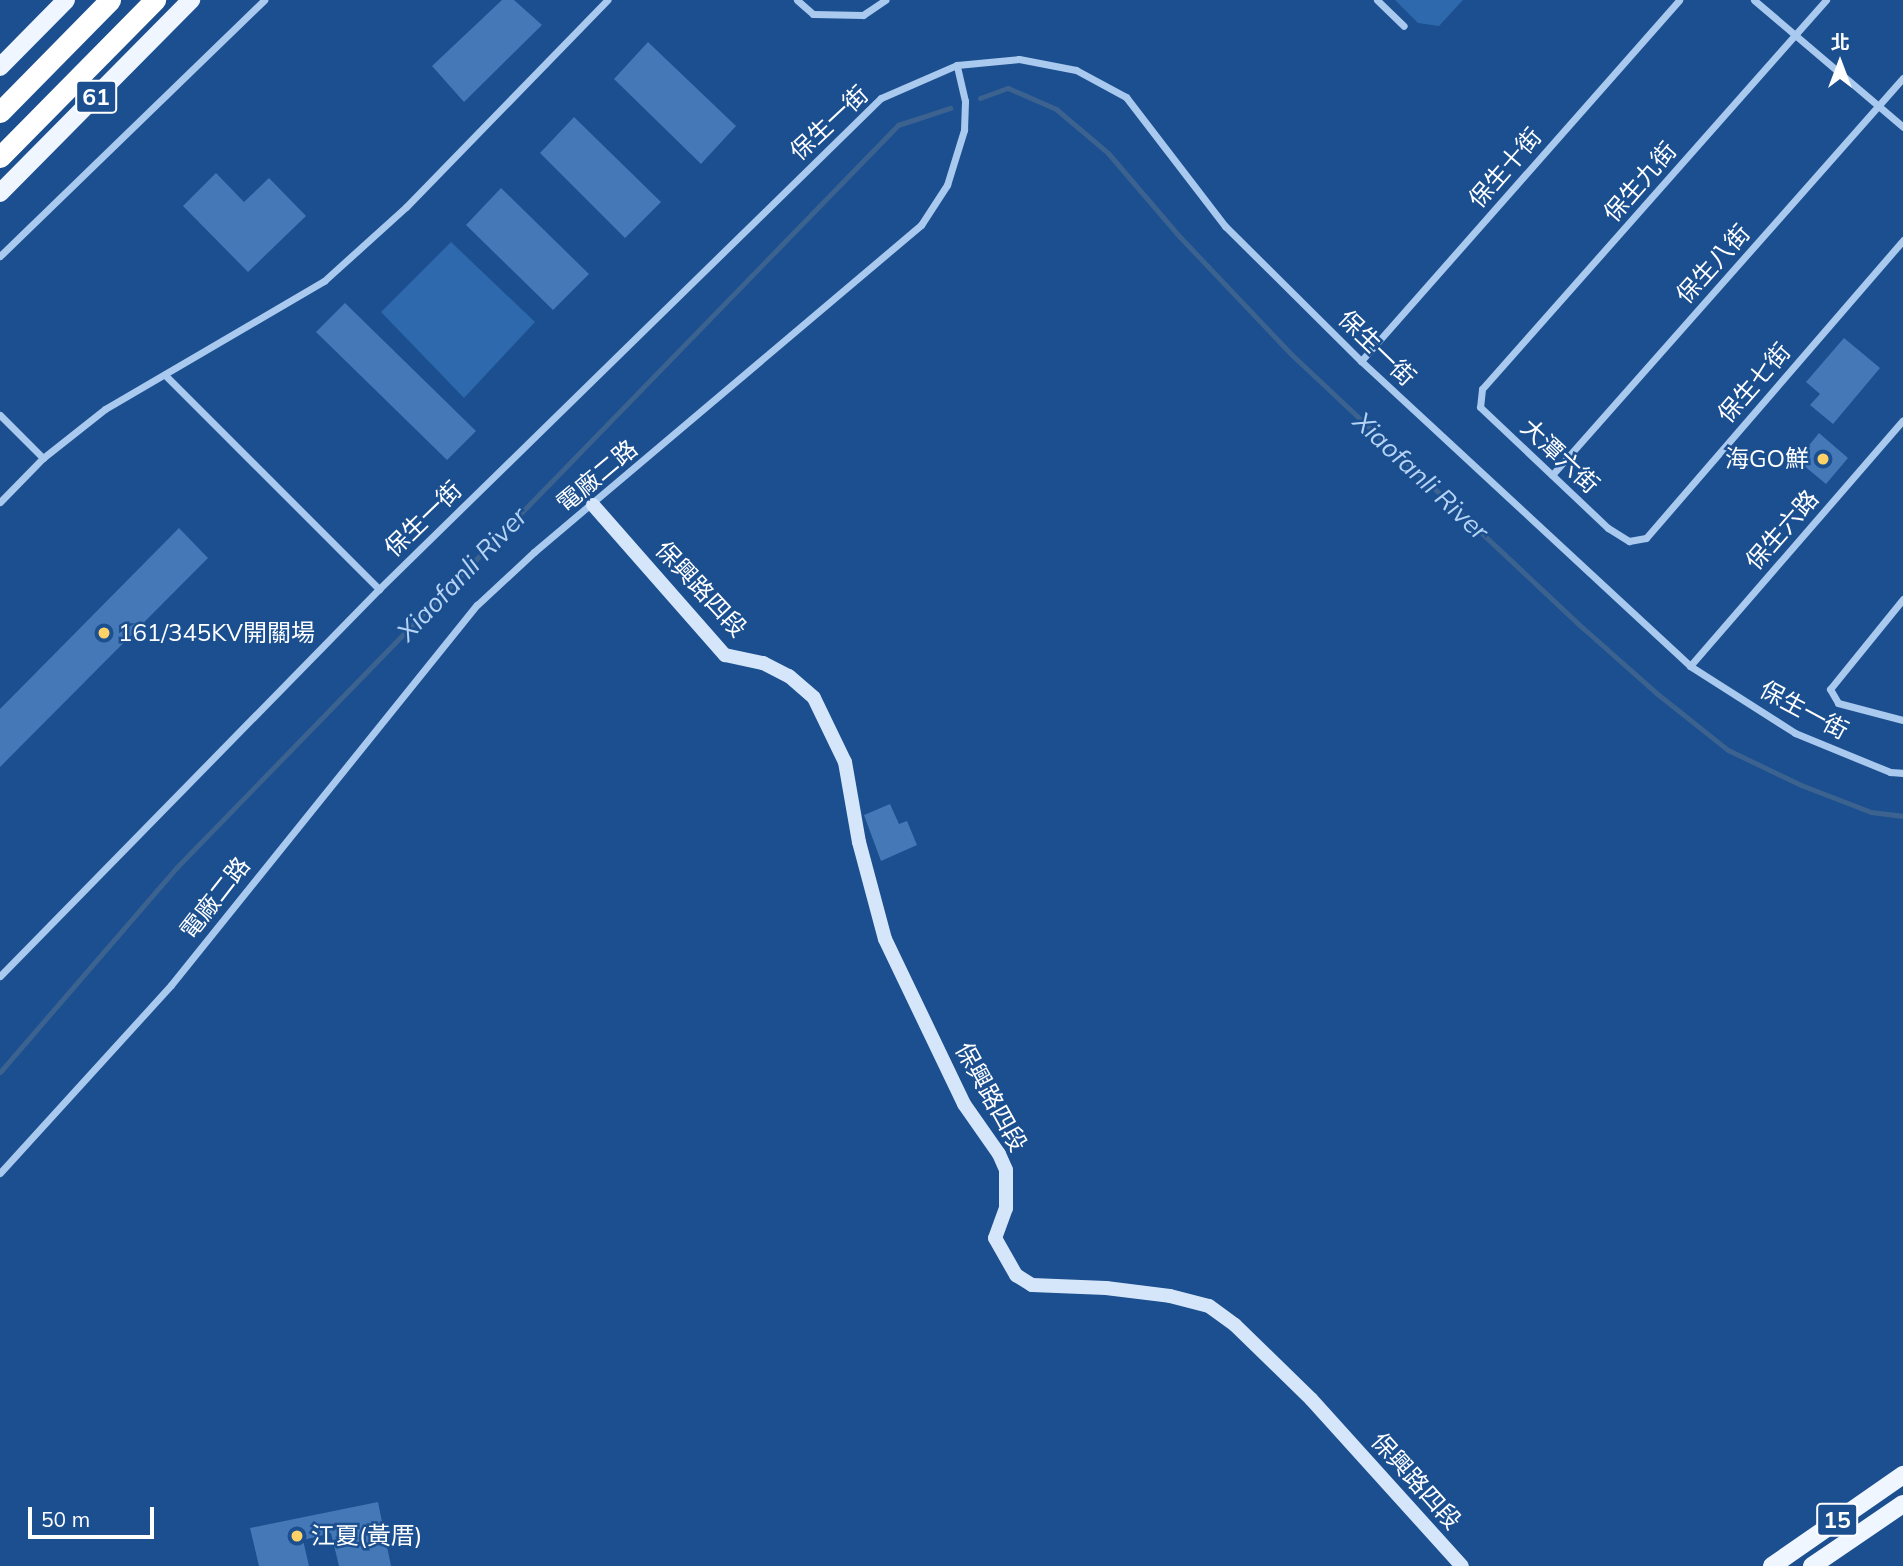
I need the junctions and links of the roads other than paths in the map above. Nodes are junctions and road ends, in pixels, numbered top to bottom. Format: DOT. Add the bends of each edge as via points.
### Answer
graph roads {
  1 [pos="66,0"];
  2 [pos="110,0"];
  3 [pos="155,0"];
  4 [pos="191,0"];
  5 [pos="264,0"];
  6 [pos="607,0"];
  7 [pos="797,0"];
  8 [pos="885,0"];
  9 [pos="1377,0"];
  10 [pos="1679,0"];
  11 [pos="1754,0"];
  12 [pos="1826,0"];
  13 [pos="1404,26"];
  14 [pos="1796,35"];
  15 [pos="957,65"];
  16 [pos="0,67"];
  17 [pos="1903,78"];
  18 [pos="1879,107"];
  19 [pos="0,112"];
  20 [pos="1903,127"];
  21 [pos="0,157"];
  22 [pos="0,193"];
  23 [pos="1903,240"];
  24 [pos="0,256"];
  25 [pos="1361,361"];
  26 [pos="165,375"];
  27 [pos="1482,389"];
  28 [pos="0,415"];
  29 [pos="1903,420"];
  30 [pos="43,458"];
  31 [pos="1552,475"];
  32 [pos="0,502"];
  33 [pos="593,505"];
  34 [pos="1629,541"];
  35 [pos="379,589"];
  36 [pos="1903,599"];
  37 [pos="1690,666"];
  38 [pos="1903,720"];
  39 [pos="1903,773"];
  40 [pos="0,976"];
  41 [pos="0,1173"];
  42 [pos="1903,1475"];
  43 [pos="1903,1504"];
  44 [pos="1462,1566"];
  45 [pos="1772,1566"];
  46 [pos="1812,1566"];
  1 -- 16 [label="main road"];
  2 -- 19 [label="highway, 61"];
  3 -- 21 [label="highway, 61"];
  4 -- 22 [label="main road, 61"];
  5 -- 24 [label="street"];
  6 -- 26 [label="street" via="406,207 324,281"];
  7 -- 8 [label="street" via="813,13 863,15"];
  9 -- 13 [label="street"];
  10 -- 25 [label="street, 保生十街"];
  11 -- 14 [label="street"];
  12 -- 14 [label="street, 保生九街"];
  14 -- 18 [label="street"];
  14 -- 27 [label="street, 保生九街"];
  15 -- 25 [label="street, 保生一街" via="1030,61 1076,70 1126,97 1225,226"];
  15 -- 33 [label="street, 電廠二路" via="965,101 964,130 947,185 921,225"];
  15 -- 35 [label="street, 保生一街" via="881,98"];
  17 -- 18 [label="street, 保生八街"];
  18 -- 20 [label="street"];
  18 -- 31 [label="street, 保生八街"];
  23 -- 34 [label="street, 保生七街" via="1646,538"];
  25 -- 37 [label="street, 保生一街"];
  26 -- 30 [label="street" via="105,409"];
  26 -- 35 [label="street"];
  27 -- 31 [label="street, 大潭六街" via="1480,407"];
  28 -- 30 [label="street"];
  29 -- 37 [label="street, 保生六路"];
  30 -- 32 [label="street"];
  31 -- 34 [label="street, 大潭六街" via="1608,528"];
  33 -- 41 [label="street, 電廠二路" via="477,606 171,985"];
  33 -- 44 [label="street, 保興路四段" via="725,655 763,663 789,676 814,698 845,762 859,842 885,939 964,1104 1006,1170 1006,1208 995,1238 1016,1275 1032,1285 1106,1288 1209,1306 1311,1399"];
  35 -- 40 [label="street, 保生一街"];
  36 -- 38 [label="street" via="1830,688 1838,703"];
  37 -- 39 [label="street, 保生一街" via="1796,733 1890,772"];
  42 -- 45 [label="main road, 15"];
  43 -- 46 [label="main road, 15"];
}
